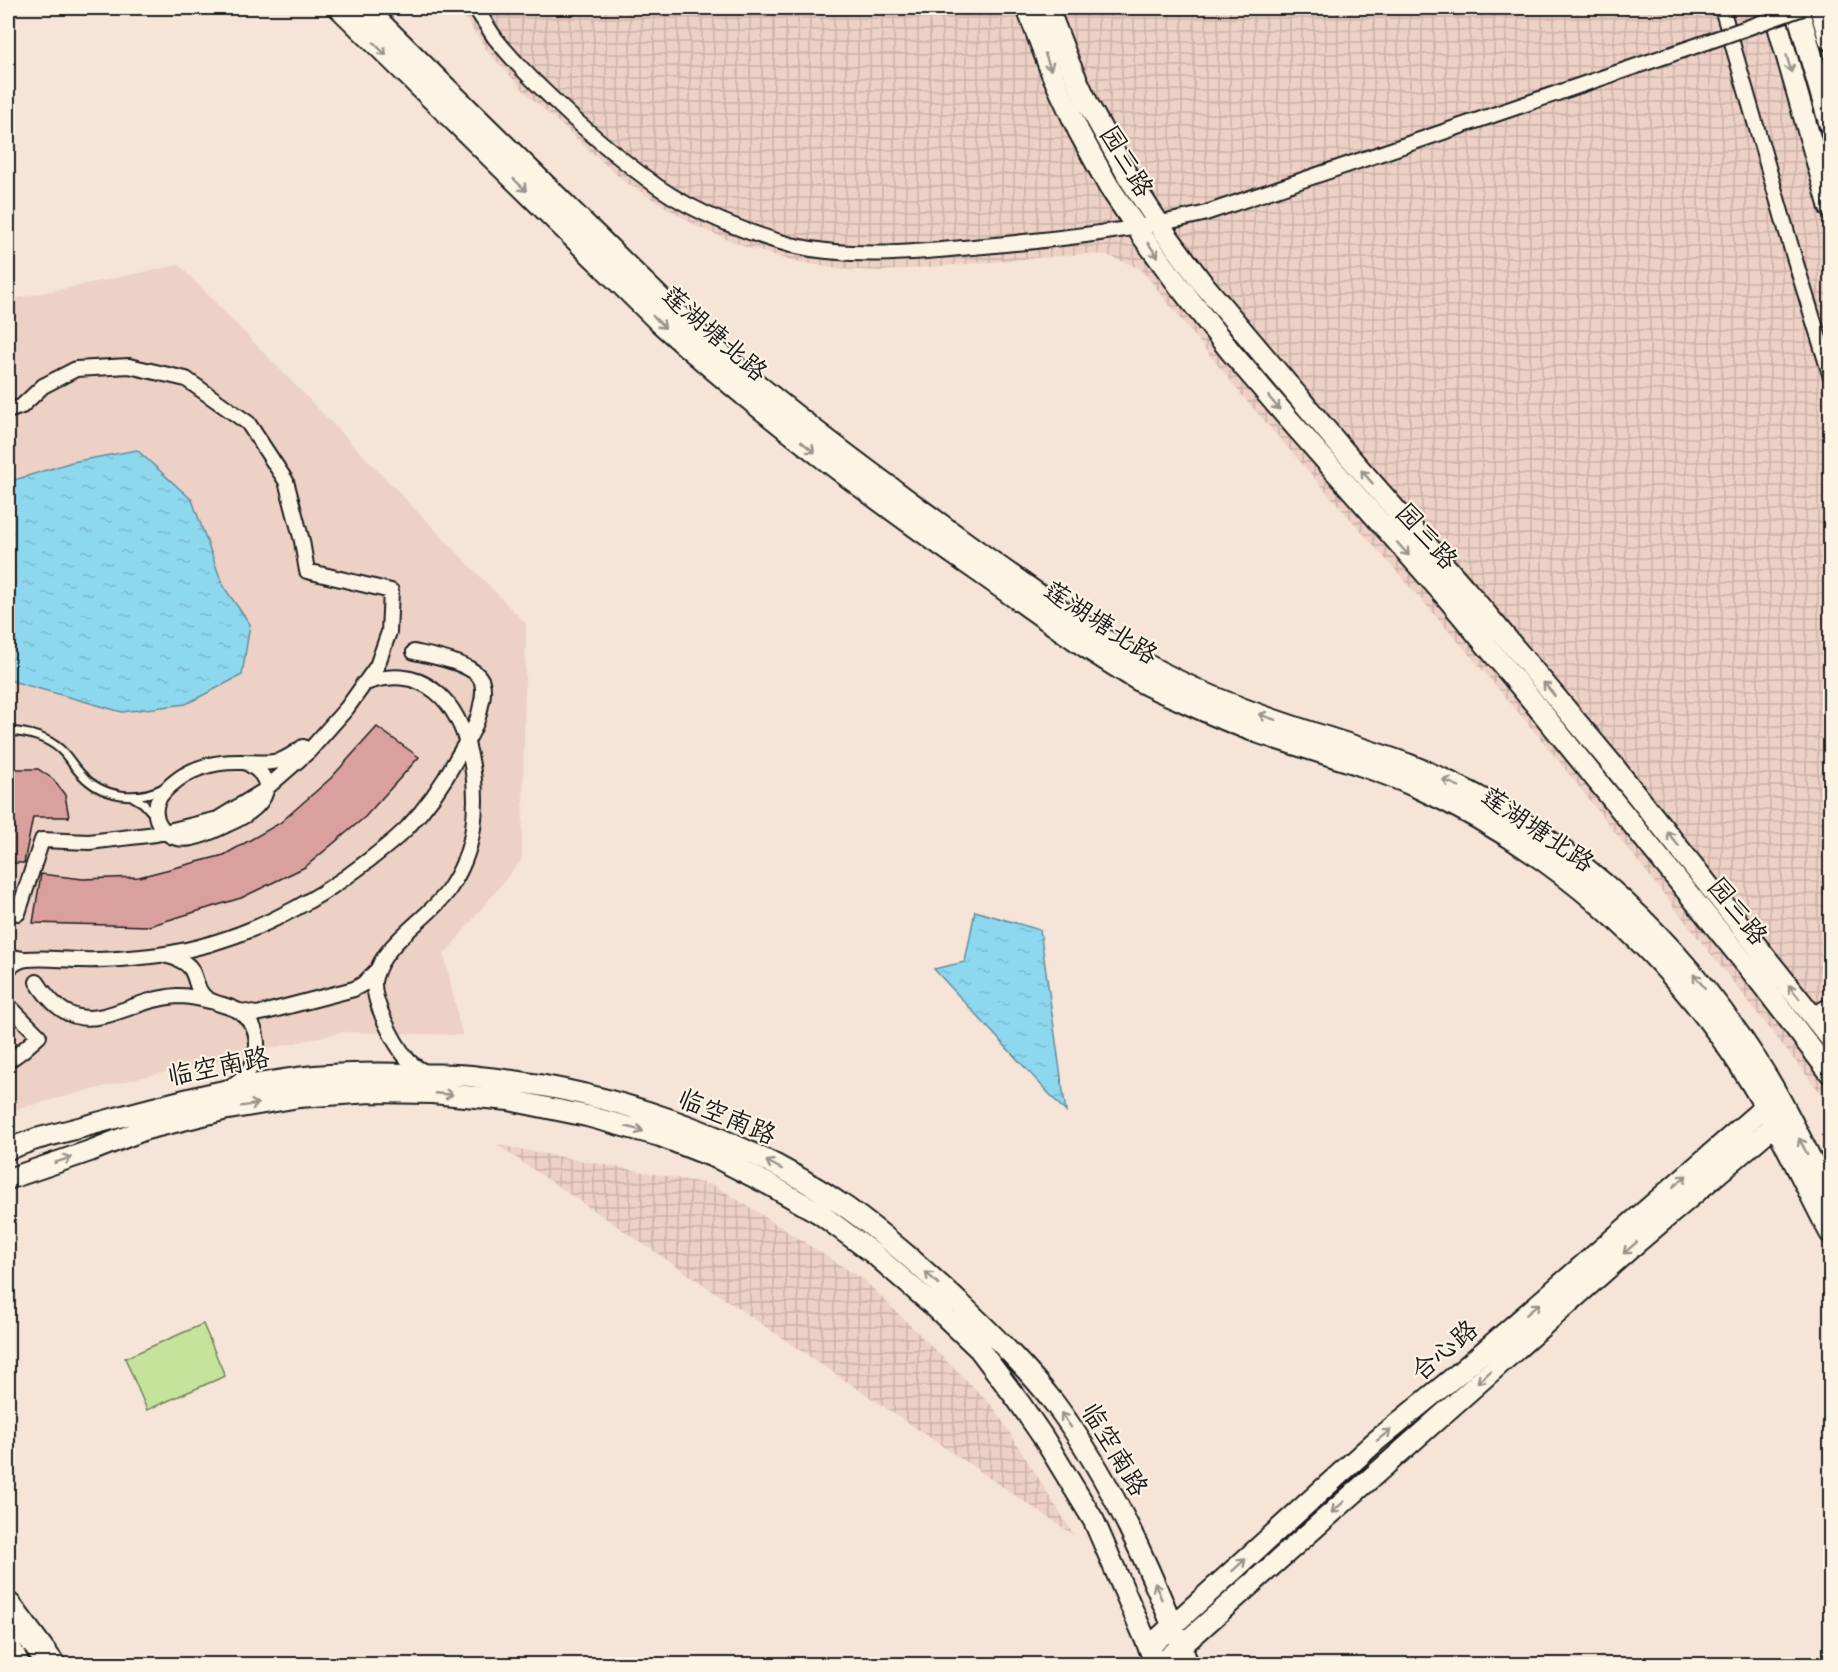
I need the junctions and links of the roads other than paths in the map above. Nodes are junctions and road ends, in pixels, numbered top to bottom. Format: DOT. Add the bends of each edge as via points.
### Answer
graph roads {
  1 [pos="339,8"];
  2 [pos="366,8"];
  3 [pos="475,8"];
  4 [pos="1028,8"];
  5 [pos="1048,8"];
  6 [pos="1722,8"];
  7 [pos="1773,8"];
  8 [pos="1797,8"];
  9 [pos="1803,8"];
  10 [pos="1821,8"];
  11 [pos="1830,39"];
  12 [pos="1830,122"];
  13 [pos="1830,208"];
  14 [pos="1159,224"];
  15 [pos="1137,228"];
  16 [pos="1830,374"];
  17 [pos="8,411"];
  18 [pos="414,652"];
  19 [pos="364,683"];
  20 [pos="478,722"];
  21 [pos="8,731"];
  22 [pos="466,742"];
  23 [pos="279,761"];
  24 [pos="245,762"];
  25 [pos="473,768"];
  26 [pos="173,783"];
  27 [pos="266,785"];
  28 [pos="130,796"];
  29 [pos="156,818"];
  30 [pos="165,832"];
  31 [pos="8,911"];
  32 [pos="8,953"];
  33 [pos="160,954"];
  34 [pos="39,959"];
  35 [pos="381,965"];
  36 [pos="8,969"];
  37 [pos="37,982"];
  38 [pos="214,1002"];
  39 [pos="8,1005"];
  40 [pos="1830,1005"];
  41 [pos="238,1011"];
  42 [pos="1812,1015"];
  43 [pos="1830,1038"];
  44 [pos="8,1061"];
  45 [pos="1829,1070"];
  46 [pos="428,1074"];
  47 [pos="226,1090"];
  48 [pos="1771,1102"];
  49 [pos="1781,1120"];
  50 [pos="8,1149"];
  51 [pos="8,1179"];
  52 [pos="1830,1197"];
  53 [pos="1830,1233"];
  54 [pos="8,1606"];
  55 [pos="1172,1626"];
  56 [pos="8,1649"];
  57 [pos="1153,1656"];
  58 [pos="1185,1656"];
  59 [pos="16,1665"];
  60 [pos="51,1665"];
  61 [pos="1161,1665"];
  1 -- 48 [label="main road, 莲湖塘北路, one-way" via="660,323 819,455 938,543 1146,685 1233,723 1412,785 1516,840 1559,871 1648,951 1688,995"];
  48 -- 2 [label="main road, 莲湖塘北路, one-way" via="1761,1067 1701,983 1662,939 1570,856 1519,820 1461,787 1216,699 1154,669 1049,602 839,449 711,346"];
  3 -- 15 [label="street" via="495,38 545,92 601,143 660,188 742,229 791,245 881,255"];
  4 -- 15 [label="main road, 园三路, one-way" via="1078,132"];
  5 -- 14 [label="main road, 园三路" via="1089,106"];
  6 -- 16 [label="street"];
  7 -- 13 [label="main road, one-way"];
  8 -- 12 [label="main road"];
  9 -- 14 [label="street, bridge" via="1203,214"];
  10 -- 11 [label="main road"];
  14 -- 15 [label="street"];
  42 -- 14 [label="main road, 园三路, one-way" via="1612,764 1270,364"];
  15 -- 45 [label="main road, 园三路, one-way" via="1231,351 1528,695"];
  17 -- 19 [label="street" via="22,406 43,386 76,369 129,366 186,379 248,423 286,481 307,571 392,591 389,632 376,666"];
  18 -- 20 [label="street" via="453,662 478,674 483,693"];
  19 -- 22 [label="street" via="399,676 430,686 448,703"];
  19 -- 23 [label="street" via="305,746"];
  19 -- 27 [label="street" via="309,751"];
  20 -- 22 [label="street"];
  20 -- 25 [label="street"];
  21 -- 28 [label="lane" via="42,738 59,749 90,783 111,793"];
  22 -- 25 [label="street"];
  22 -- 33 [label="street" via="424,809 359,868 268,922 226,939"];
  23 -- 24 [label="street"];
  23 -- 27 [label="street" via="270,770"];
  24 -- 26 [label="street" via="209,765"];
  24 -- 27 [label="street" via="262,774"];
  25 -- 35 [label="street" via="473,829 464,862 447,892"];
  26 -- 28 [label="lane" via="148,795"];
  26 -- 29 [label="street" via="157,801"];
  27 -- 30 [label="street" via="218,819"];
  28 -- 29 [label="lane" via="143,803"];
  29 -- 30 [label="street"];
  30 -- 31 [label="street" via="89,842 42,840 18,913"];
  32 -- 34 [label="lane"];
  33 -- 34 [label="street" via="96,961"];
  33 -- 38 [label="street" via="184,962 191,969 198,990"];
  34 -- 36 [label="street" via="25,959"];
  35 -- 41 [label="street" via="354,989 256,1014"];
  35 -- 46 [label="street" via="374,985 379,1010 408,1059"];
  37 -- 38 [label="street" via="56,1007 82,1018 114,1014 177,996"];
  38 -- 41 [label="street"];
  39 -- 44 [label="street" via="39,1036"];
  40 -- 42 [label="street"];
  41 -- 47 [label="street" via="253,1024 257,1046 252,1066"];
  42 -- 43 [label="main road, 园三路"];
  46 -- 47 [label="main road, 临空南路" via="316,1076"];
  55 -- 46 [label="main road, 临空南路, one-way" via="1122,1512 1055,1405 990,1332 933,1278 847,1208 754,1154 647,1112 537,1085"];
  47 -- 50 [label="main road, 临空南路"];
  48 -- 49 [label="main road, 莲湖塘北路"];
  55 -- 48 [label="main road, 合心路, one-way" via="1376,1441"];
  52 -- 49 [label="main road, 莲湖塘北路, one-way"];
  49 -- 53 [label="main road, 莲湖塘北路"];
  49 -- 58 [label="main road, 合心路, one-way" via="1428,1426"];
  51 -- 57 [label="main road, 临空南路, one-way" via="146,1129 223,1110 299,1097 371,1092 509,1100 660,1136 719,1159 819,1213 874,1254 979,1349 1037,1429 1089,1512"];
  54 -- 60 [label="highway"];
  55 -- 57 [label="main road, 合心路"];
  55 -- 58 [label="main road, 临空南路"];
  56 -- 59 [label="highway"];
  58 -- 61 [label="main road, 合心路"];
}
